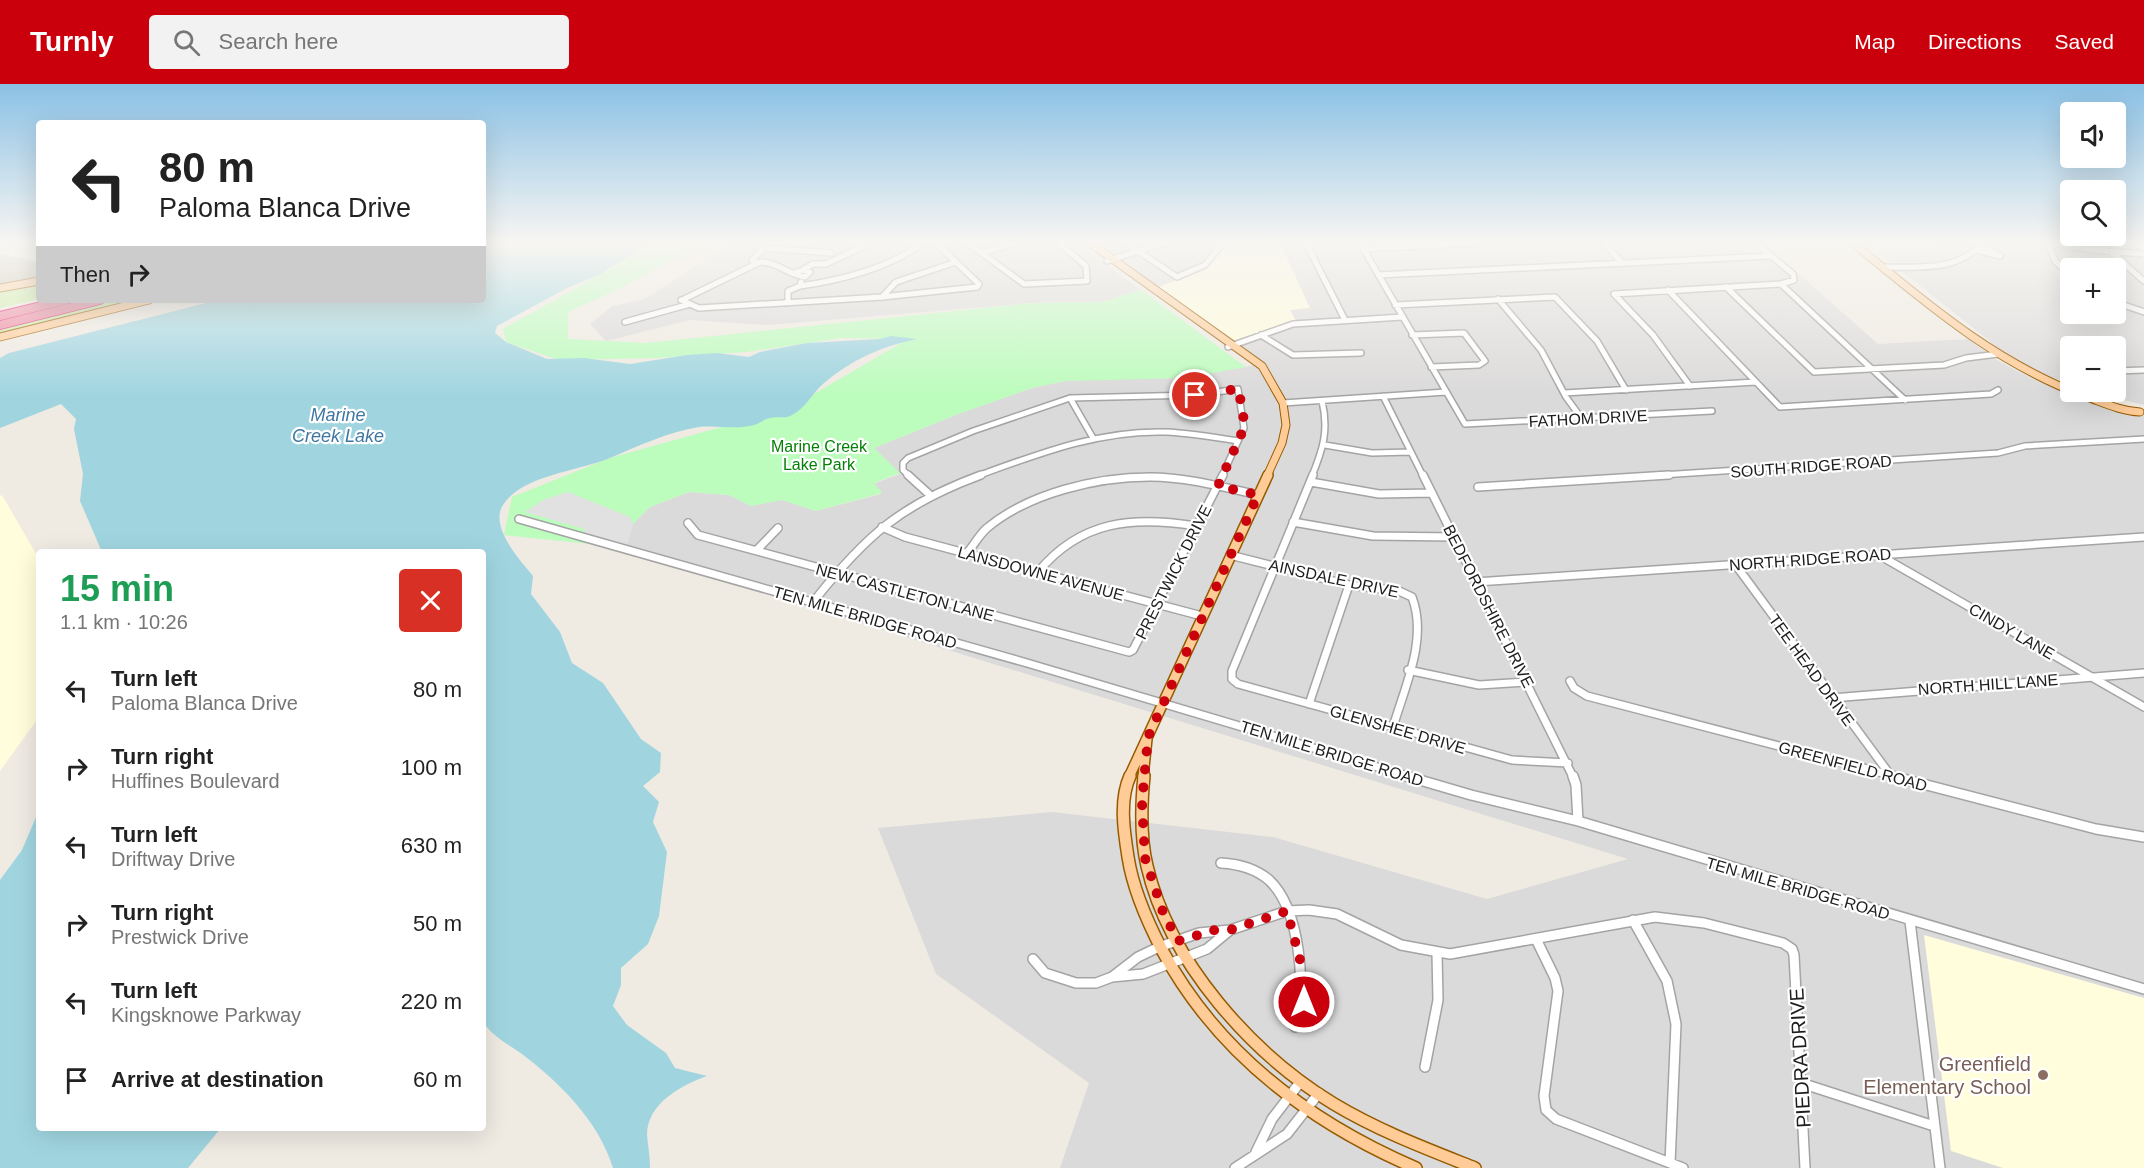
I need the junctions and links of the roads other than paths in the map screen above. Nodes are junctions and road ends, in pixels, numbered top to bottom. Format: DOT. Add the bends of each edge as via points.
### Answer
graph roads {
  1 [pos="694,294"];
  2 [pos="788,294"];
  3 [pos="885,294"];
  4 [pos="914,294"];
  5 [pos="1157,294"];
  6 [pos="1332,294"];
  7 [pos="1389,294"];
  8 [pos="1620,294"];
  9 [pos="1671,294"];
  10 [pos="1733,294"];
  11 [pos="1791,294"];
  12 [pos="1920,294"];
  13 [pos="882,297"];
  14 [pos="1498,299"];
  15 [pos="36,302"];
  16 [pos="54,303"];
  17 [pos="88,303"];
  18 [pos="136,303"];
  19 [pos="788,303"];
  20 [pos="690,304"];
  21 [pos="1395,305"];
  22 [pos="2126,306"];
  23 [pos="0,310"];
  24 [pos="2144,312"];
  25 [pos="0,316"];
  26 [pos="1402,317"];
  27 [pos="1345,320"];
  28 [pos="625,322"];
  29 [pos="0,325"];
  30 [pos="1261,335"];
  31 [pos="1412,335"];
  32 [pos="0,337"];
  33 [pos="1231,346"];
  34 [pos="1361,353"];
  35 [pos="1996,354"];
  36 [pos="1431,368"];
  37 [pos="1872,369"];
  38 [pos="2144,370"];
  39 [pos="2126,371"];
  40 [pos="1756,382"];
  41 [pos="2060,384"];
  42 [pos="1690,386"];
  43 [pos="1626,390"];
  44 [pos="1998,390"];
  45 [pos="1446,392"];
  46 [pos="1564,393"];
  47 [pos="1383,396"];
  48 [pos="1070,398"];
  49 [pos="1905,400"];
  50 [pos="1322,401"];
  51 [pos="2110,402"];
  52 [pos="1283,403"];
  53 [pos="1712,411"];
  54 [pos="2142,412"];
  55 [pos="1582,418"];
  56 [pos="1093,438"];
  57 [pos="2144,439"];
  58 [pos="1238,441"];
  59 [pos="1325,445"];
  60 [pos="1411,452"];
  61 [pos="1311,482"];
  62 [pos="1218,486"];
  63 [pos="1478,487"];
  64 [pos="1432,493"];
  65 [pos="930,495"];
  66 [pos="1258,495"];
  67 [pos="519,519"];
  68 [pos="1293,522"];
  69 [pos="688,523"];
  70 [pos="1196,526"];
  71 [pos="882,527"];
  72 [pos="778,528"];
  73 [pos="1454,537"];
  74 [pos="2144,537"];
  75 [pos="757,550"];
  76 [pos="968,553"];
  77 [pos="1230,555"];
  78 [pos="1879,555"];
  79 [pos="1735,564"];
  80 [pos="1276,567"];
  81 [pos="1038,572"];
  82 [pos="836,573"];
  83 [pos="1476,582"];
  84 [pos="1349,585"];
  85 [pos="813,601"];
  86 [pos="1156,603"];
  87 [pos="1202,616"];
  88 [pos="1129,652"];
  89 [pos="1408,670"];
  90 [pos="2144,673"];
  91 [pos="2092,677"];
  92 [pos="1570,681"];
  93 [pos="1527,682"];
  94 [pos="1832,698"];
  95 [pos="1163,703"];
  96 [pos="1309,704"];
  97 [pos="2144,707"];
  98 [pos="1393,727"];
  99 [pos="1148,737"];
  100 [pos="1568,763"];
  101 [pos="1891,776"];
  102 [pos="1578,821"];
  103 [pos="2144,837"];
  104 [pos="1221,863"];
  105 [pos="1287,911"];
  106 [pos="1633,920"];
  107 [pos="1910,921"];
  108 [pos="1230,930"];
  109 [pos="1536,939"];
  110 [pos="1178,941"];
  111 [pos="1159,947"];
  112 [pos="1437,954"];
  113 [pos="1186,957"];
  114 [pos="1033,959"];
  115 [pos="1167,963"];
  116 [pos="1112,977"];
  117 [pos="2144,989"];
  118 [pos="1295,1027"];
  119 [pos="1425,1067"];
  120 [pos="1301,1081"];
  121 [pos="1801,1083"];
  122 [pos="1319,1094"];
  123 [pos="1289,1097"];
  124 [pos="1306,1110"];
  125 [pos="1934,1126"];
  126 [pos="1255,1154"];
  127 [pos="1670,1163"];
  128 [pos="1235,1168"];
  129 [pos="1416,1168"];
  130 [pos="1474,1168"];
  131 [pos="1683,1168"];
  132 [pos="1804,1168"];
  133 [pos="1940,1168"];
  1 -- 20 [label="street" via="681,300"];
  2 -- 19 [label="street"];
  3 -- 13 [label="street"];
  4 -- 13 [label="street"];
  5 -- 33 [label="main road"];
  6 -- 27 [label="street"];
  7 -- 21 [label="street"];
  8 -- 42 [label="street" via="1614,294 1653,335"];
  9 -- 40 [label="street"];
  10 -- 37 [label="street" via="1814,372"];
  11 -- 37 [label="street"];
  12 -- 35 [label="main road"];
  13 -- 19 [label="street"];
  14 -- 21 [label="street"];
  14 -- 43 [label="street" via="1555,297 1597,341"];
  14 -- 46 [label="street" via="1541,350"];
  15 -- 23 [label="highway"];
  16 -- 25 [label="highway"];
  17 -- 29 [label="highway"];
  18 -- 32 [label="main road"];
  19 -- 20 [label="street" via="699,308"];
  20 -- 28 [label="street"];
  21 -- 26 [label="street"];
  22 -- 24 [label="street"];
  26 -- 27 [label="street"];
  26 -- 31 [label="street"];
  27 -- 30 [label="street" via="1293,324"];
  30 -- 33 [label="street"];
  30 -- 34 [label="street" via="1293,355"];
  31 -- 36 [label="street"];
  31 -- 36 [label="street" via="1464,333 1485,361 1479,365"];
  33 -- 52 [label="main road" via="1264,372"];
  35 -- 37 [label="street" via="1944,365"];
  35 -- 41 [label="main road"];
  35 -- 54 [label="main road" via="2068,391"];
  36 -- 45 [label="street"];
  37 -- 49 [label="street"];
  38 -- 39 [label="street"];
  40 -- 42 [label="street"];
  40 -- 49 [label="street" via="1780,407"];
  42 -- 43 [label="street"];
  43 -- 46 [label="street"];
  44 -- 49 [label="street" via="1991,394"];
  45 -- 47 [label="street"];
  45 -- 55 [label="street, FATHOM DRIVE" via="1465,424"];
  46 -- 55 [label="street"];
  47 -- 50 [label="street"];
  47 -- 60 [label="street, BEDFORDSHIRE DRIVE"];
  48 -- 56 [label="street"];
  48 -- 58 [label="street, PRESTWICK DRIVE" via="1195,395 1238,389 1244,422"];
  48 -- 65 [label="street" via="908,458 903,470"];
  50 -- 52 [label="street"];
  50 -- 59 [label="street" via="1327,421"];
  51 -- 54 [label="main road"];
  52 -- 66 [label="main road" via="1286,425 1282,443"];
  53 -- 55 [label="street, FATHOM DRIVE"];
  56 -- 58 [label="street" via="1173,432"];
  56 -- 65 [label="street" via="1047,449"];
  57 -- 63 [label="street, SOUTH RIDGE ROAD" via="2025,446 1998,453"];
  58 -- 62 [label="street, PRESTWICK DRIVE"];
  59 -- 60 [label="street" via="1372,453"];
  59 -- 61 [label="street"];
  60 -- 64 [label="street, BEDFORDSHIRE DRIVE"];
  61 -- 64 [label="street" via="1369,493"];
  61 -- 68 [label="street"];
  62 -- 66 [label="street"];
  62 -- 70 [label="street, PRESTWICK DRIVE"];
  62 -- 76 [label="street" via="1151,477 1097,482 1033,503 1010,515 987,528"];
  64 -- 73 [label="street, BEDFORDSHIRE DRIVE"];
  65 -- 71 [label="street"];
  66 -- 77 [label="main road"];
  67 -- 85 [label="street, TEN MILE BRIDGE ROAD"];
  68 -- 73 [label="street" via="1387,539"];
  68 -- 80 [label="street"];
  69 -- 75 [label="street, NEW CASTLETON LANE" via="698,535"];
  70 -- 81 [label="street" via="1156,520 1117,523 1063,546"];
  70 -- 86 [label="street, PRESTWICK DRIVE"];
  71 -- 76 [label="street, LANSDOWNE AVENUE"];
  71 -- 82 [label="street"];
  72 -- 75 [label="street"];
  73 -- 83 [label="street, BEDFORDSHIRE DRIVE"];
  74 -- 78 [label="street, NORTH RIDGE ROAD"];
  75 -- 82 [label="street, NEW CASTLETON LANE"];
  76 -- 81 [label="street, LANSDOWNE AVENUE"];
  77 -- 80 [label="street, AINSDALE DRIVE"];
  77 -- 87 [label="main road"];
  78 -- 79 [label="street, NORTH RIDGE ROAD"];
  78 -- 91 [label="street, CINDY LANE"];
  79 -- 83 [label="street, NORTH RIDGE ROAD"];
  79 -- 94 [label="street, TEE HEAD DRIVE"];
  80 -- 84 [label="street, AINSDALE DRIVE"];
  80 -- 96 [label="street, GLENSHEE DRIVE" via="1232,679"];
  81 -- 86 [label="street, LANSDOWNE AVENUE"];
  82 -- 85 [label="street"];
  82 -- 88 [label="street, NEW CASTLETON LANE"];
  83 -- 93 [label="street, BEDFORDSHIRE DRIVE"];
  84 -- 89 [label="street, AINSDALE DRIVE" via="1399,591 1414,599 1419,630"];
  84 -- 96 [label="street"];
  85 -- 95 [label="street, TEN MILE BRIDGE ROAD"];
  86 -- 87 [label="street, LANSDOWNE AVENUE"];
  86 -- 88 [label="street, PRESTWICK DRIVE" via="1134,650"];
  87 -- 95 [label="main road"];
  89 -- 93 [label="street" via="1479,685"];
  89 -- 98 [label="street, AINSDALE DRIVE"];
  90 -- 91 [label="street, NORTH HILL LANE"];
  91 -- 94 [label="street, NORTH HILL LANE"];
  91 -- 97 [label="street, CINDY LANE"];
  92 -- 101 [label="street, GREENFIELD ROAD" via="1587,696"];
  93 -- 100 [label="street, BEDFORDSHIRE DRIVE"];
  94 -- 101 [label="street, TEE HEAD DRIVE"];
  95 -- 99 [label="main road"];
  95 -- 102 [label="street, TEN MILE BRIDGE ROAD" via="1471,795"];
  96 -- 98 [label="street, GLENSHEE DRIVE"];
  98 -- 100 [label="street, GLENSHEE DRIVE" via="1512,760"];
  99 -- 110 [label="main road" via="1142,803 1145,858 1163,912"];
  99 -- 111 [label="main road" via="1135,755 1129,774 1124,822 1133,883"];
  100 -- 102 [label="street, BEDFORDSHIRE DRIVE" via="1576,785"];
  101 -- 103 [label="street, GREENFIELD ROAD" via="2096,829"];
  102 -- 107 [label="street, TEN MILE BRIDGE ROAD"];
  104 -- 105 [label="street" via="1245,866 1266,876"];
  105 -- 108 [label="street"];
  105 -- 112 [label="street" via="1337,914 1401,945"];
  105 -- 118 [label="street" via="1305,986"];
  106 -- 109 [label="street"];
  106 -- 121 [label="street, PIEDRA DRIVE" via="1701,921 1784,943 1792,949"];
  106 -- 127 [label="street" via="1667,981 1675,1012"];
  107 -- 117 [label="street, TEN MILE BRIDGE ROAD"];
  107 -- 125 [label="street"];
  108 -- 110 [label="street" via="1215,930"];
  108 -- 113 [label="street" via="1219,942"];
  109 -- 112 [label="street" via="1464,953"];
  109 -- 127 [label="street" via="1558,991 1544,1096 1546,1110 1556,1119"];
  110 -- 111 [label="street"];
  110 -- 113 [label="main road"];
  111 -- 115 [label="main road"];
  111 -- 116 [label="street" via="1131,961"];
  112 -- 119 [label="street" via="1438,1000"];
  113 -- 115 [label="street"];
  113 -- 120 [label="main road" via="1228,1016"];
  114 -- 116 [label="street" via="1040,970 1076,983 1096,983"];
  115 -- 116 [label="street" via="1143,974"];
  115 -- 123 [label="main road" via="1191,1001 1226,1042"];
  120 -- 122 [label="main road"];
  120 -- 123 [label="street"];
  121 -- 125 [label="street"];
  121 -- 132 [label="street, PIEDRA DRIVE"];
  122 -- 124 [label="street"];
  122 -- 130 [label="main road" via="1371,1124"];
  123 -- 124 [label="main road"];
  123 -- 126 [label="street" via="1272,1119"];
  124 -- 126 [label="street" via="1287,1134"];
  124 -- 129 [label="main road" via="1374,1150"];
  125 -- 133 [label="street"];
  126 -- 128 [label="street"];
  127 -- 131 [label="street"];
}
